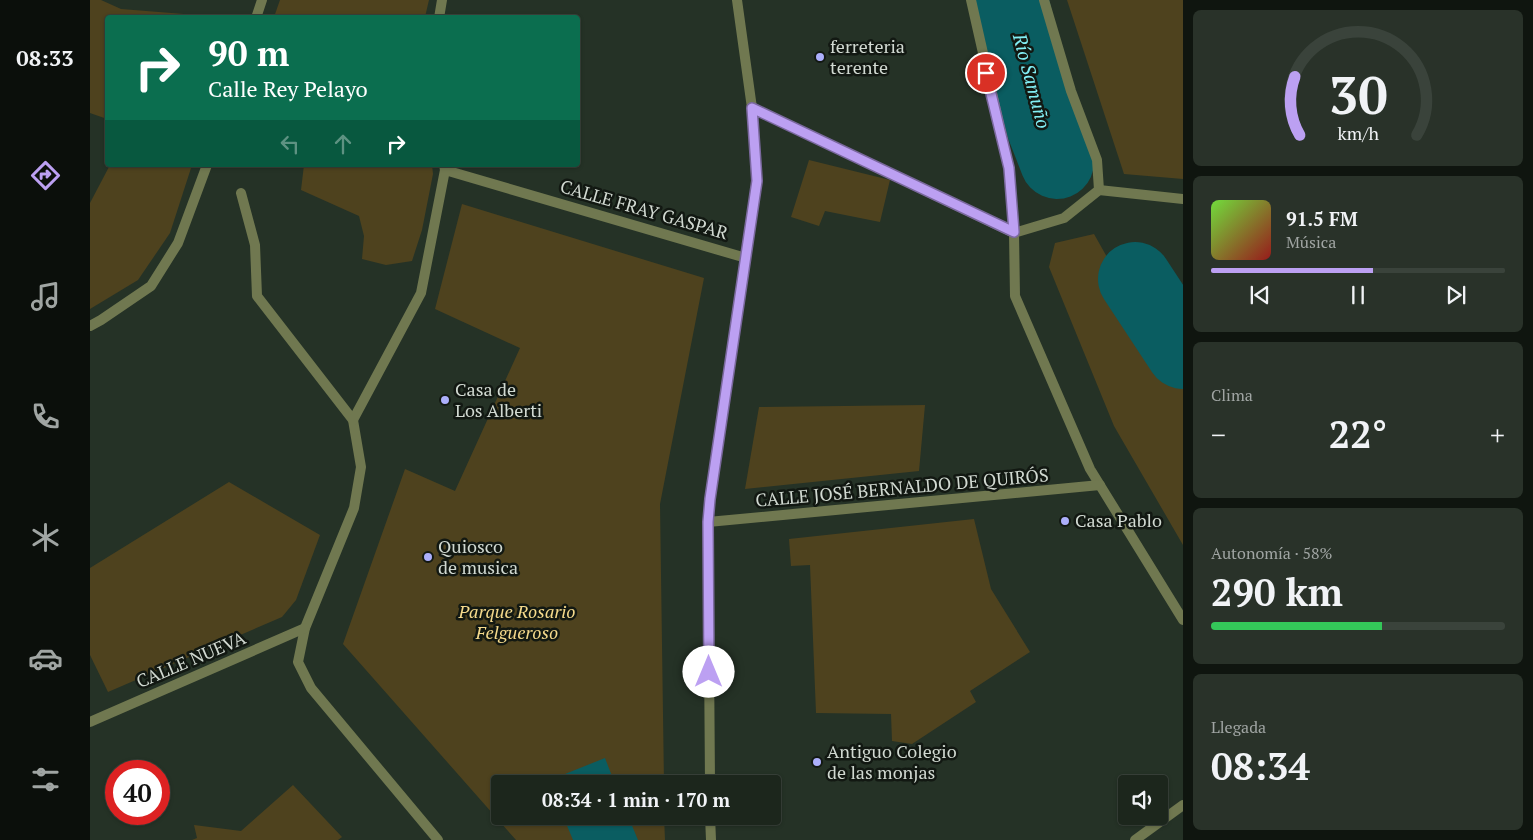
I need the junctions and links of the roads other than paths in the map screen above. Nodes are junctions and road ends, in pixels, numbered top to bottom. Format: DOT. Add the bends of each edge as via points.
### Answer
graph roads {
  1 [pos="262,0"];
  2 [pos="442,0"];
  3 [pos="737,0"];
  4 [pos="971,0"];
  5 [pos="1044,0"];
  6 [pos="257,15"];
  7 [pos="440,15"];
  8 [pos="752,108"];
  9 [pos="206,167"];
  10 [pos="445,167"];
  11 [pos="1100,190"];
  12 [pos="241,194"];
  13 [pos="1183,199"];
  14 [pos="1014,232"];
  15 [pos="746,258"];
  16 [pos="90,326"];
  17 [pos="353,420"];
  18 [pos="1100,485"];
  19 [pos="708,522"];
  20 [pos="1183,620"];
  21 [pos="305,628"];
  22 [pos="90,722"];
  23 [pos="710,775"];
  24 [pos="1183,805"];
  25 [pos="710,825"];
  26 [pos="438,840"];
  27 [pos="711,840"];
  28 [pos="1135,840"];
  1 -- 6 [label="street"];
  2 -- 7 [label="street"];
  3 -- 8 [label="street"];
  4 -- 14 [label="street" via="1009,168"];
  5 -- 11 [label="street" via="1071,91 1097,160"];
  8 -- 14 [label="street"];
  8 -- 15 [label="street" via="757,181"];
  9 -- 16 [label="street" via="178,243 151,286"];
  10 -- 15 [label="street, CALLE FRAY GASPAR"];
  10 -- 17 [label="street" via="421,293"];
  11 -- 13 [label="street"];
  11 -- 14 [label="street" via="1064,218"];
  12 -- 17 [label="street" via="255,245 257,296"];
  14 -- 18 [label="street" via="1015,296 1090,469"];
  15 -- 19 [label="street"];
  17 -- 21 [label="street" via="361,467 354,508"];
  18 -- 19 [label="street, CALLE JOSÉ BERNALDO DE QUIRÓS"];
  18 -- 20 [label="street"];
  19 -- 23 [label="street"];
  21 -- 22 [label="street, CALLE NUEVA"];
  21 -- 26 [label="street" via="298,662 310,688"];
  24 -- 28 [label="street"];
  25 -- 27 [label="street"];
}
